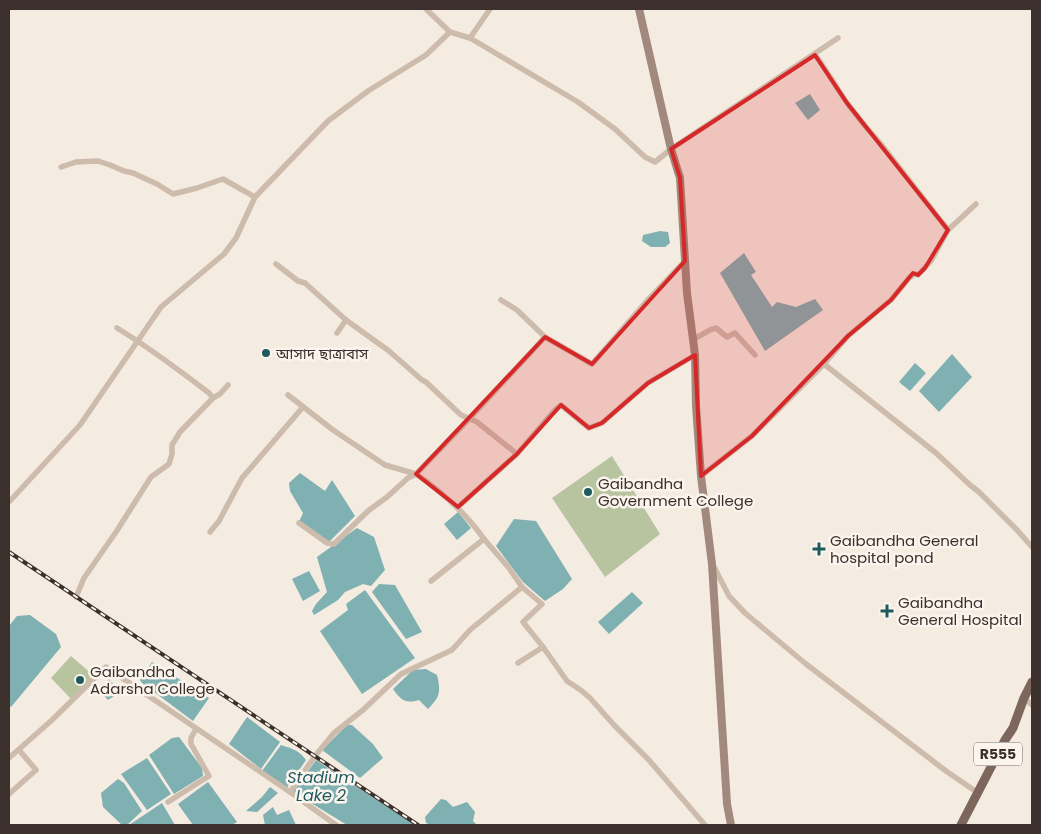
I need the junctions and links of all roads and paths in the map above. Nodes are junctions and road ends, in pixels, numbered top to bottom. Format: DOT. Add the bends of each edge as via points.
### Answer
graph roads {
  1 [pos="426,9"];
  2 [pos="490,9"];
  3 [pos="638,9"];
  4 [pos="450,32"];
  5 [pos="470,38"];
  6 [pos="838,38"];
  7 [pos="814,55"];
  8 [pos="670,149"];
  9 [pos="61,167"];
  10 [pos="255,198"];
  11 [pos="976,204"];
  12 [pos="948,230"];
  13 [pos="685,261"];
  14 [pos="276,264"];
  15 [pos="501,300"];
  16 [pos="346,320"];
  17 [pos="117,328"];
  18 [pos="337,333"];
  19 [pos="545,337"];
  20 [pos="693,338"];
  21 [pos="139,341"];
  22 [pos="695,355"];
  23 [pos="755,355"];
  24 [pos="824,364"];
  25 [pos="228,385"];
  26 [pos="288,395"];
  27 [pos="213,398"];
  28 [pos="303,407"];
  29 [pos="469,419"];
  30 [pos="517,454"];
  31 [pos="416,474"];
  32 [pos="701,476"];
  33 [pos="9,502"];
  34 [pos="458,507"];
  35 [pos="299,523"];
  36 [pos="210,532"];
  37 [pos="484,539"];
  38 [pos="1032,547"];
  39 [pos="712,564"];
  40 [pos="431,581"];
  41 [pos="522,587"];
  42 [pos="76,597"];
  43 [pos="543,647"];
  44 [pos="518,663"];
  45 [pos="1032,682"];
  46 [pos="1024,698"];
  47 [pos="1032,705"];
  48 [pos="196,729"];
  49 [pos="19,750"];
  50 [pos="9,758"];
  51 [pos="290,792"];
  52 [pos="978,793"];
  53 [pos="9,794"];
  54 [pos="168,802"];
  55 [pos="336,825"];
  56 [pos="705,825"];
  57 [pos="731,825"];
  58 [pos="961,825"];
  1 -- 4 [label="street"];
  2 -- 5 [label="street"];
  3 -- 8 [label="main road"];
  4 -- 5 [label="street"];
  4 -- 10 [label="street" via="426,55 368,91 328,121"];
  5 -- 8 [label="street" via="578,102 615,129 645,157 655,162"];
  6 -- 7 [label="street"];
  7 -- 8 [label="street"];
  7 -- 12 [label="street" via="864,126"];
  8 -- 13 [label="main road" via="680,178"];
  9 -- 10 [label="street" via="76,162 98,162 133,173 173,194 223,179"];
  10 -- 21 [label="street" via="236,238 224,254 161,307"];
  11 -- 12 [label="street"];
  12 -- 24 [label="street" via="932,261 918,275 909,278 891,300 848,336"];
  13 -- 19 [label="street" via="592,364"];
  13 -- 20 [label="main road"];
  14 -- 16 [label="street" via="298,281 306,283"];
  15 -- 19 [label="street" via="517,310"];
  16 -- 18 [label="street"];
  16 -- 29 [label="street" via="389,351 461,416"];
  17 -- 21 [label="street"];
  19 -- 29 [label="street"];
  20 -- 22 [label="main road"];
  20 -- 23 [label="street" via="713,328 727,337 735,333"];
  21 -- 27 [label="street"];
  21 -- 33 [label="street" via="80,425"];
  22 -- 30 [label="street" via="648,383 602,423 588,428 561,405"];
  22 -- 32 [label="main road"];
  24 -- 32 [label="street" via="752,436"];
  24 -- 38 [label="street" via="936,453"];
  25 -- 27 [label="street"];
  26 -- 28 [label="street"];
  27 -- 42 [label="street" via="180,432 172,445 169,464 151,477 84,578"];
  28 -- 31 [label="street" via="385,465"];
  28 -- 36 [label="street" via="242,478"];
  29 -- 30 [label="street"];
  29 -- 31 [label="street"];
  30 -- 34 [label="street"];
  31 -- 34 [label="street"];
  31 -- 35 [label="street" via="368,511 334,544 327,543"];
  32 -- 39 [label="main road"];
  34 -- 37 [label="street"];
  37 -- 40 [label="street"];
  37 -- 41 [label="street"];
  39 -- 52 [label="street" via="728,596 745,613 806,664"];
  39 -- 57 [label="main road"];
  41 -- 43 [label="street" via="542,604 523,622"];
  41 -- 51 [label="street" via="470,630 452,650 402,674 334,733"];
  43 -- 44 [label="street"];
  43 -- 56 [label="street" via="567,681 590,698"];
  45 -- 46 [label="main road, R555"];
  46 -- 47 [label="street"];
  46 -- 52 [label="main road, R555" via="1013,728"];
  48 -- 49 [label="street" via="106,667"];
  48 -- 51 [label="street"];
  48 -- 54 [label="street" via="190,744 209,776"];
  49 -- 50 [label="street"];
  49 -- 53 [label="street" via="36,770"];
  51 -- 55 [label="street"];
  52 -- 58 [label="main road, R555"];
}
